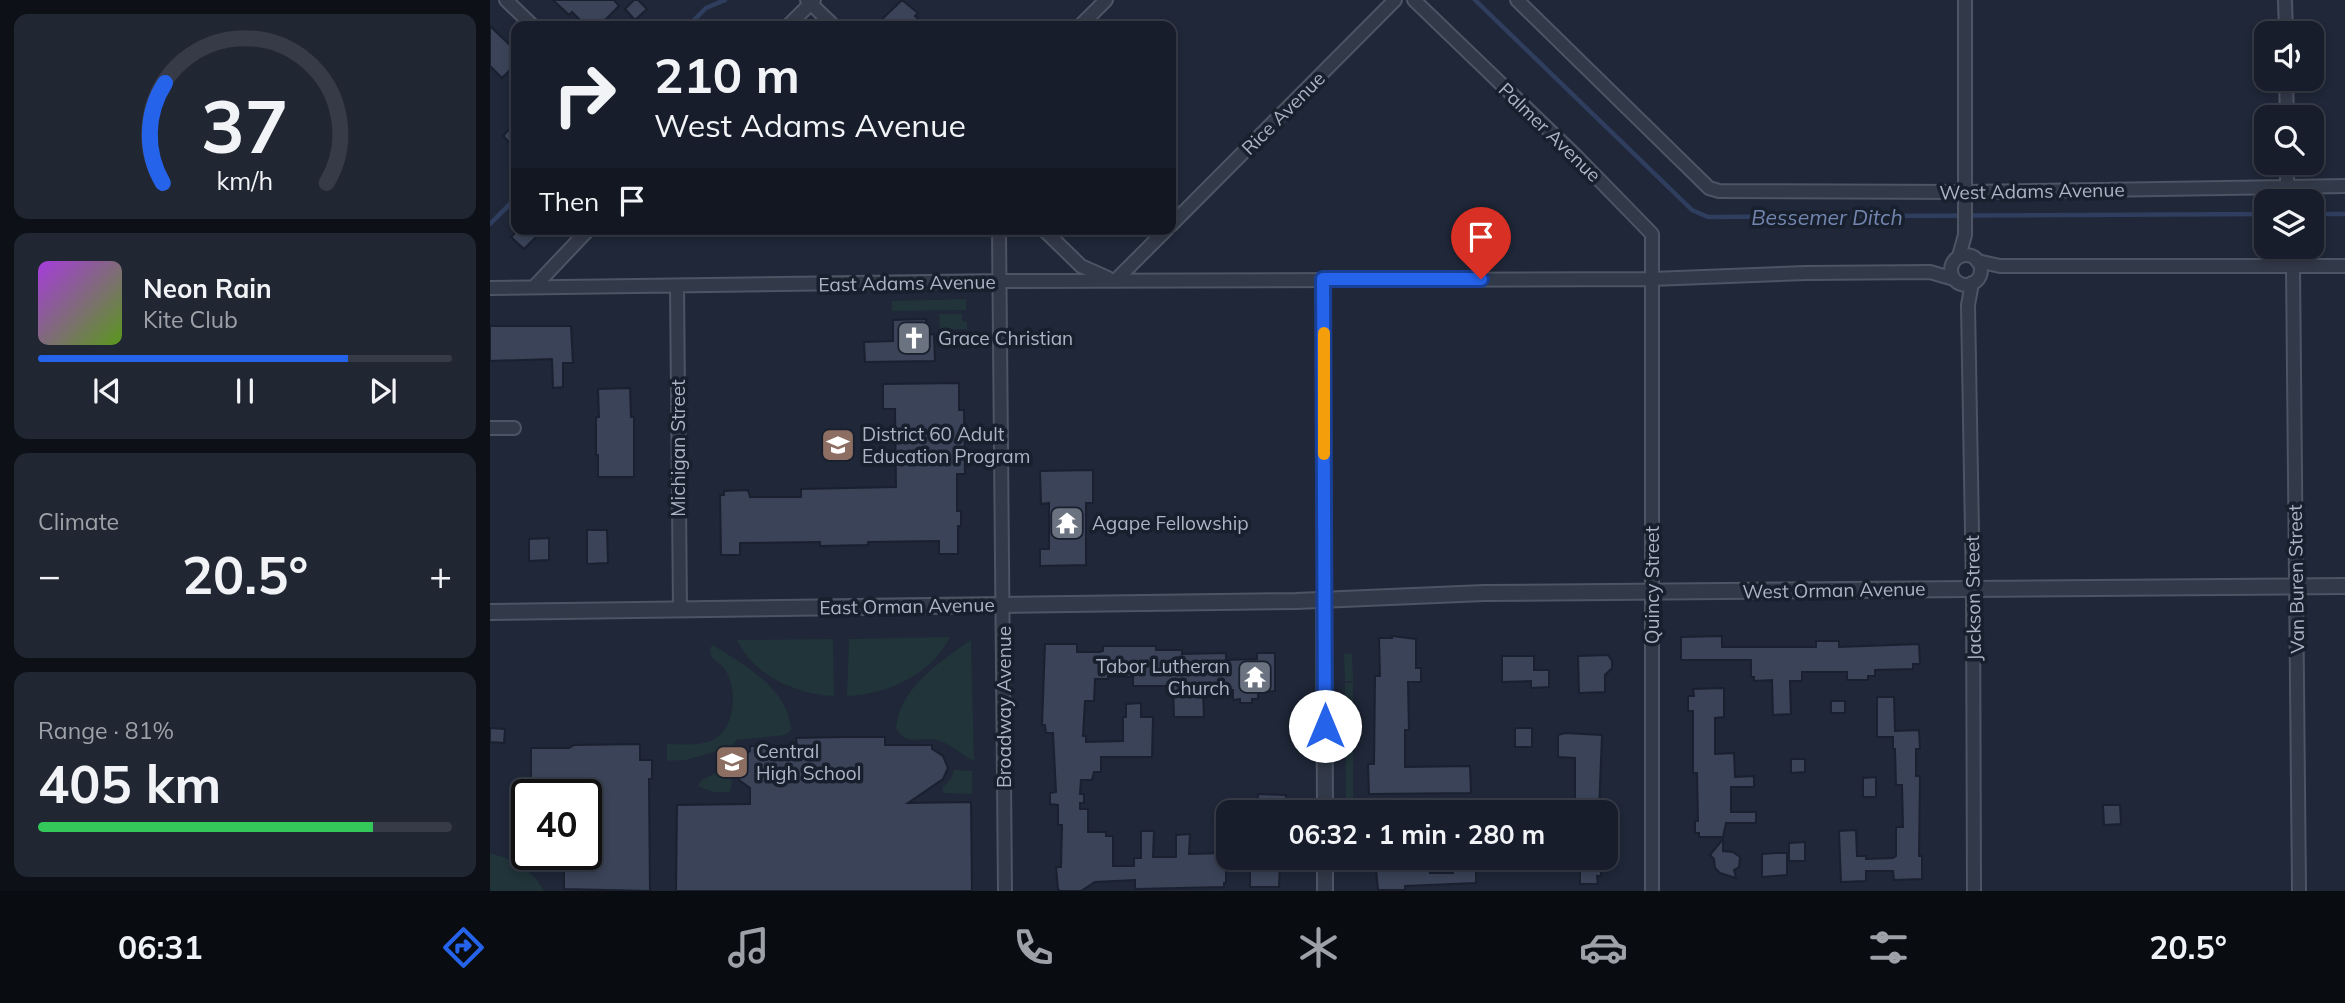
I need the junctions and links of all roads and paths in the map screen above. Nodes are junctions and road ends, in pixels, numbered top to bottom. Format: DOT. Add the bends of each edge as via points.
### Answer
graph roads {
  1 [pos="506,0"];
  2 [pos="1106,0"];
  3 [pos="1395,0"];
  4 [pos="1414,0"];
  5 [pos="1517,0"];
  6 [pos="1965,0"];
  7 [pos="2285,0"];
  8 [pos="810,1"];
  9 [pos="528,21"];
  10 [pos="792,21"];
  11 [pos="829,21"];
  12 [pos="1085,21"];
  13 [pos="2286,21"];
  14 [pos="2287,175"];
  15 [pos="2287,186"];
  16 [pos="2345,186"];
  17 [pos="1964,199"];
  18 [pos="1176,220"];
  19 [pos="583,235"];
  20 [pos="999,235"];
  21 [pos="1049,235"];
  22 [pos="1161,235"];
  23 [pos="2293,267"];
  24 [pos="2345,267"];
  25 [pos="1966,270"];
  26 [pos="1323,279"];
  27 [pos="1652,279"];
  28 [pos="999,281"];
  29 [pos="1115,281"];
  30 [pos="677,286"];
  31 [pos="534,287"];
  32 [pos="490,288"];
  33 [pos="490,428"];
  34 [pos="514,428"];
  35 [pos="2296,586"];
  36 [pos="2345,586"];
  37 [pos="1973,589"];
  38 [pos="1652,592"];
  39 [pos="1324,600"];
  40 [pos="1004,604"];
  41 [pos="680,610"];
  42 [pos="490,612"];
  43 [pos="1325,800"];
  44 [pos="1325,870"];
  45 [pos="1005,891"];
  46 [pos="1325,891"];
  47 [pos="1652,891"];
  48 [pos="1974,891"];
  49 [pos="2299,891"];
  1 -- 9 [label="street"];
  2 -- 12 [label="street"];
  3 -- 18 [label="street, Rice Avenue"];
  4 -- 27 [label="street, Palmer Avenue" via="1652,234"];
  5 -- 17 [label="street, West Adams Avenue" via="1709,188"];
  6 -- 17 [label="street, Jackson Street"];
  7 -- 13 [label="street"];
  8 -- 10 [label="street"];
  8 -- 11 [label="street"];
  14 -- 15 [label="street"];
  15 -- 16 [label="street, West Adams Avenue"];
  15 -- 17 [label="street, West Adams Avenue"];
  17 -- 25 [label="street, Jackson Street"];
  19 -- 31 [label="street"];
  20 -- 28 [label="street, Broadway Avenue"];
  21 -- 29 [label="street" via="1081,266"];
  22 -- 29 [label="street"];
  23 -- 24 [label="street"];
  23 -- 25 [label="street" via="2000,266"];
  23 -- 35 [label="street, Van Buren Street"];
  25 -- 27 [label="street"];
  25 -- 37 [label="street, Jackson Street"];
  26 -- 27 [label="street"];
  26 -- 29 [label="street, East Adams Avenue"];
  26 -- 39 [label="street"];
  27 -- 38 [label="street, Quincy Street"];
  28 -- 29 [label="street, East Adams Avenue"];
  28 -- 30 [label="street, East Adams Avenue"];
  28 -- 40 [label="street, Broadway Avenue"];
  30 -- 31 [label="street, East Adams Avenue"];
  30 -- 41 [label="street, Michigan Street"];
  31 -- 32 [label="street, East Adams Avenue"];
  33 -- 34 [label="street"];
  35 -- 36 [label="street, West Orman Avenue"];
  35 -- 37 [label="street, West Orman Avenue"];
  35 -- 49 [label="street, Van Buren Street"];
  37 -- 38 [label="street, West Orman Avenue"];
  37 -- 48 [label="street, Jackson Street"];
  38 -- 39 [label="street, West Orman Avenue"];
  38 -- 47 [label="street, Quincy Street"];
  39 -- 40 [label="street, East Orman Avenue"];
  39 -- 43 [label="street"];
  40 -- 41 [label="street, East Orman Avenue"];
  40 -- 45 [label="street, Broadway Avenue"];
  41 -- 42 [label="street, East Orman Avenue"];
  44 -- 46 [label="street"];
}
